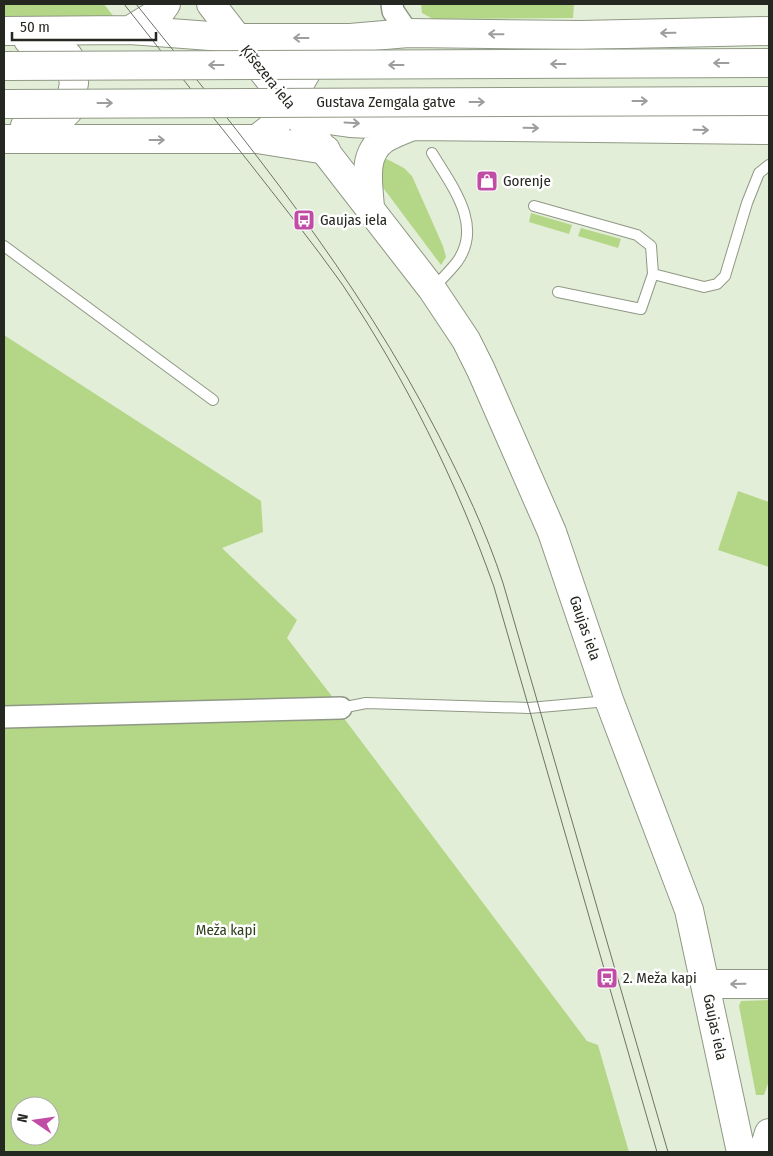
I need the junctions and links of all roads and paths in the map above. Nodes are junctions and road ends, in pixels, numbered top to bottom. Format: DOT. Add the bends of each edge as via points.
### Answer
graph roads {
  1 [pos="166,4"];
  2 [pos="211,4"];
  3 [pos="392,4"];
  4 [pos="130,30"];
  5 [pos="4,31"];
  6 [pos="769,31"];
  7 [pos="408,33"];
  8 [pos="4,36"];
  9 [pos="237,38"];
  10 [pos="350,38"];
  11 [pos="769,63"];
  12 [pos="4,66"];
  13 [pos="769,101"];
  14 [pos="4,104"];
  15 [pos="290,104"];
  16 [pos="413,126"];
  17 [pos="4,130"];
  18 [pos="769,130"];
  19 [pos="4,139"];
  20 [pos="257,139"];
  21 [pos="326,150"];
  22 [pos="432,153"];
  23 [pos="769,165"];
  24 [pos="534,206"];
  25 [pos="370,209"];
  26 [pos="4,246"];
  27 [pos="653,274"];
  28 [pos="432,289"];
  29 [pos="558,292"];
  30 [pos="213,400"];
  31 [pos="610,700"];
  32 [pos="341,708"];
  33 [pos="4,717"];
  34 [pos="706,984"];
  35 [pos="769,984"];
  36 [pos="769,1133"];
  37 [pos="741,1152"];
  38 [pos="763,1152"];
  1 -- 4 [label="main road" via="162,11"];
  2 -- 9 [label="main road, Ķīšezera iela"];
  3 -- 7 [label="street"];
  4 -- 5 [label="main road"];
  4 -- 9 [label="main road"];
  6 -- 7 [label="main road, one-way" via="580,35"];
  7 -- 10 [label="main road"];
  8 -- 17 [label="main road" via="54,41 69,57 74,83 68,110 55,124"];
  10 -- 9 [label="main road, one-way"];
  9 -- 15 [label="main road, Ķīšezera iela"];
  10 -- 15 [label="main road" via="317,58 301,79"];
  11 -- 12 [label="main road, one-way, bridge"];
  14 -- 13 [label="main road, Gustava Zemgala gatve, one-way, bridge"];
  15 -- 16 [label="main road, one-way" via="321,119"];
  15 -- 20 [label="main road" via="277,122"];
  15 -- 21 [label="main road, Ķīšezera iela"];
  16 -- 18 [label="main road, one-way"];
  16 -- 25 [label="main road" via="384,139 367,164"];
  19 -- 20 [label="main road, one-way"];
  20 -- 21 [label="main road"];
  21 -- 25 [label="main road, Gaujas iela"];
  22 -- 28 [label="lane" via="465,210 467,238 458,261"];
  23 -- 27 [label="lane" via="759,173 725,276 717,284 704,287"];
  24 -- 27 [label="lane" via="637,235 651,246"];
  25 -- 28 [label="main road, Gaujas iela"];
  26 -- 30 [label="lane"];
  27 -- 29 [label="lane" via="642,309"];
  28 -- 31 [label="main road, Gaujas iela" via="466,340 481,370 552,532"];
  31 -- 32 [label="lane" via="529,708 366,703"];
  31 -- 34 [label="main road, Gaujas iela" via="688,910"];
  32 -- 33 [label="street"];
  35 -- 34 [label="main road, one-way"];
  34 -- 37 [label="main road, Gaujas iela"];
  36 -- 38 [label="main road"];
}
